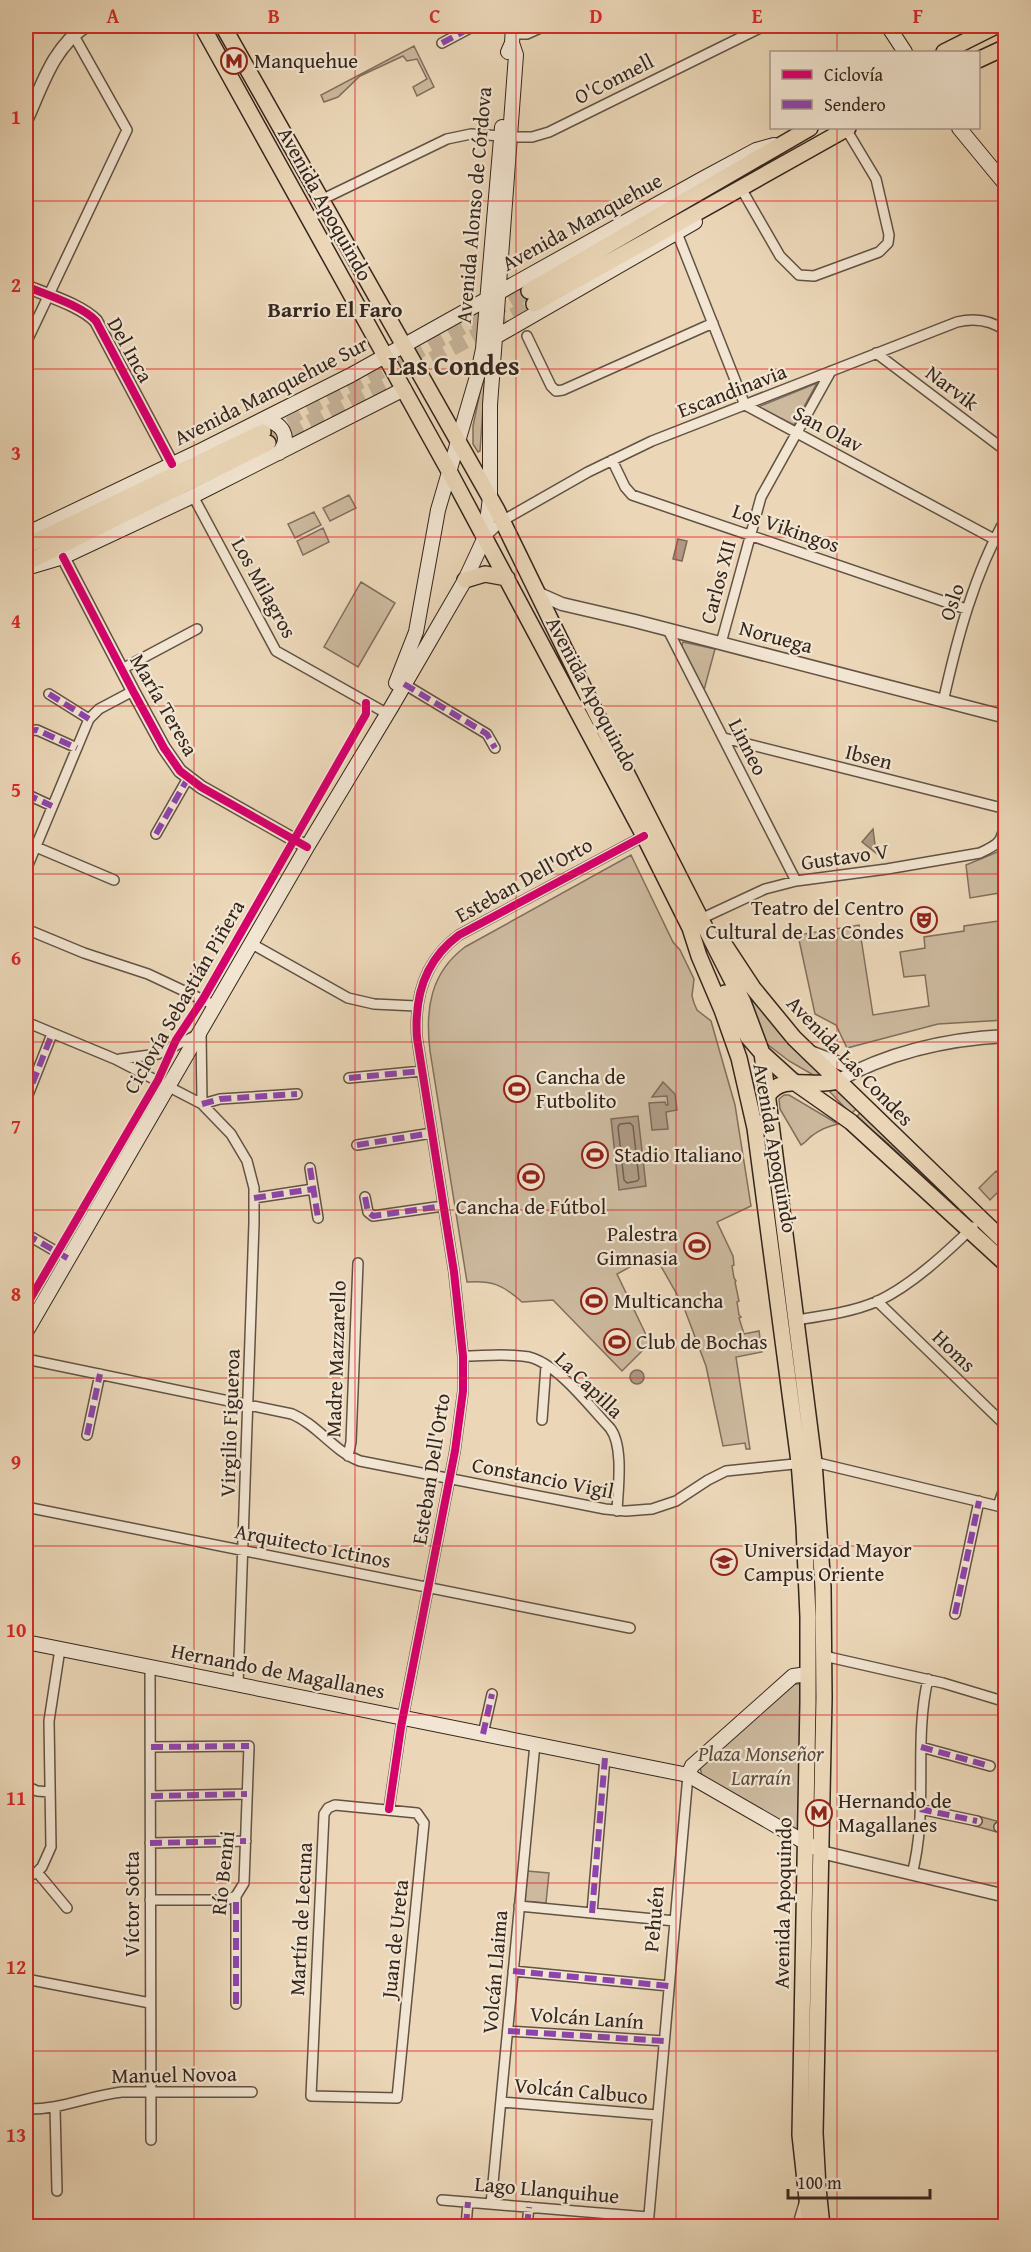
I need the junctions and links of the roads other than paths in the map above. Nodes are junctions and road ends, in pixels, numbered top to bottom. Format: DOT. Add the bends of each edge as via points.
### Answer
graph roads {
  1 [pos="86,26"];
  2 [pos="202,26"];
  3 [pos="223,26"];
  4 [pos="474,26"];
  5 [pos="545,26"];
  6 [pos="764,26"];
  7 [pos="888,26"];
  8 [pos="996,26"];
  9 [pos="73,34"];
  10 [pos="512,34"];
  11 [pos="442,43"];
  12 [pos="1005,47"];
  13 [pos="904,51"];
  14 [pos="946,51"];
  15 [pos="980,59"];
  16 [pos="26,121"];
  17 [pos="808,129"];
  18 [pos="845,129"];
  19 [pos="848,129"];
  20 [pos="960,129"];
  21 [pos="506,137"];
  22 [pos="783,143"];
  23 [pos="764,174"];
  24 [pos="1005,185"];
  25 [pos="742,190"];
  26 [pos="321,200"];
  27 [pos="677,232"];
  28 [pos="26,286"];
  29 [pos="48,296"];
  30 [pos="494,296"];
  31 [pos="713,323"];
  32 [pos="1005,331"];
  33 [pos="497,336"];
  34 [pos="527,336"];
  35 [pos="26,343"];
  36 [pos="405,345"];
  37 [pos="876,353"];
  38 [pos="385,356"];
  39 [pos="831,371"];
  40 [pos="404,389"];
  41 [pos="745,405"];
  42 [pos="796,433"];
  43 [pos="268,437"];
  44 [pos="458,440"];
  45 [pos="1005,451"];
  46 [pos="612,460"];
  47 [pos="172,464"];
  48 [pos="449,471"];
  49 [pos="193,496"];
  50 [pos="490,498"];
  51 [pos="1005,518"];
  52 [pos="502,521"];
  53 [pos="26,534"];
  54 [pos="750,534"];
  55 [pos="485,537"];
  56 [pos="994,538"];
  57 [pos="26,546"];
  58 [pos="63,557"];
  59 [pos="26,563"];
  60 [pos="26,568"];
  61 [pos="427,568"];
  62 [pos="507,578"];
  63 [pos="465,580"];
  64 [pos="537,593"];
  65 [pos="966,609"];
  66 [pos="446,613"];
  67 [pos="197,629"];
  68 [pos="668,630"];
  69 [pos="721,643"];
  70 [pos="122,669"];
  71 [pos="404,684"];
  72 [pos="133,691"];
  73 [pos="49,694"];
  74 [pos="943,702"];
  75 [pos="386,713"];
  76 [pos="1005,717"];
  77 [pos="89,719"];
  78 [pos="26,730"];
  79 [pos="724,738"];
  80 [pos="77,747"];
  81 [pos="495,748"];
  82 [pos="188,778"];
  83 [pos="26,794"];
  84 [pos="52,806"];
  85 [pos="1005,809"];
  86 [pos="1005,820"];
  87 [pos="156,834"];
  88 [pos="644,836"];
  89 [pos="36,847"];
  90 [pos="307,847"];
  91 [pos="27,865"];
  92 [pos="114,880"];
  93 [pos="796,881"];
  94 [pos="687,889"];
  95 [pos="707,916"];
  96 [pos="690,928"];
  97 [pos="26,929"];
  98 [pos="252,944"];
  99 [pos="216,1006"];
  100 [pos="416,1006"];
  101 [pos="26,1022"];
  102 [pos="201,1032"];
  103 [pos="52,1034"];
  104 [pos="1005,1036"];
  105 [pos="804,1048"];
  106 [pos="762,1053"];
  107 [pos="116,1059"];
  108 [pos="857,1070"];
  109 [pos="422,1071"];
  110 [pos="349,1077"];
  111 [pos="837,1081"];
  112 [pos="794,1082"];
  113 [pos="170,1086"];
  114 [pos="297,1094"];
  115 [pos="766,1097"];
  116 [pos="26,1100"];
  117 [pos="202,1104"];
  118 [pos="432,1133"];
  119 [pos="357,1145"];
  120 [pos="310,1168"];
  121 [pos="313,1189"];
  122 [pos="365,1197"];
  123 [pos="254,1198"];
  124 [pos="443,1206"];
  125 [pos="318,1218"];
  126 [pos="980,1220"];
  127 [pos="969,1231"];
  128 [pos="26,1234"];
  129 [pos="1005,1243"];
  130 [pos="69,1259"];
  131 [pos="358,1263"];
  132 [pos="1005,1264"];
  133 [pos="878,1301"];
  134 [pos="796,1320"];
  135 [pos="26,1332"];
  136 [pos="463,1356"];
  137 [pos="26,1359"];
  138 [pos="546,1366"];
  139 [pos="100,1374"];
  140 [pos="248,1404"];
  141 [pos="542,1420"];
  142 [pos="1005,1426"];
  143 [pos="87,1435"];
  144 [pos="348,1456"];
  145 [pos="806,1462"];
  146 [pos="450,1478"];
  147 [pos="1005,1483"];
  148 [pos="979,1501"];
  149 [pos="26,1507"];
  150 [pos="1002,1507"];
  151 [pos="617,1511"];
  152 [pos="243,1551"];
  153 [pos="429,1588"];
  154 [pos="955,1614"];
  155 [pos="630,1628"];
  156 [pos="26,1642"];
  157 [pos="60,1649"];
  158 [pos="824,1656"];
  159 [pos="150,1667"];
  160 [pos="808,1674"];
  161 [pos="928,1679"];
  162 [pos="238,1685"];
  163 [pos="492,1694"];
  164 [pos="824,1698"];
  165 [pos="1005,1702"];
  166 [pos="403,1717"];
  167 [pos="483,1734"];
  168 [pos="534,1744"];
  169 [pos="150,1747"];
  170 [pos="921,1747"];
  171 [pos="605,1758"];
  172 [pos="990,1766"];
  173 [pos="688,1774"];
  174 [pos="26,1786"];
  175 [pos="50,1792"];
  176 [pos="247,1794"];
  177 [pos="151,1796"];
  178 [pos="389,1809"];
  179 [pos="920,1809"];
  180 [pos="977,1821"];
  181 [pos="246,1841"];
  182 [pos="150,1843"];
  183 [pos="805,1843"];
  184 [pos="821,1852"];
  185 [pos="37,1872"];
  186 [pos="912,1874"];
  187 [pos="26,1878"];
  188 [pos="236,1896"];
  189 [pos="1005,1896"];
  190 [pos="150,1900"];
  191 [pos="519,1906"];
  192 [pos="67,1908"];
  193 [pos="592,1913"];
  194 [pos="675,1921"];
  195 [pos="513,1971"];
  196 [pos="26,1979"];
  197 [pos="669,1986"];
  198 [pos="150,2003"];
  199 [pos="236,2004"];
  200 [pos="508,2031"];
  201 [pos="664,2041"];
  202 [pos="151,2092"];
  203 [pos="252,2092"];
  204 [pos="800,2096"];
  205 [pos="397,2098"];
  206 [pos="501,2102"];
  207 [pos="55,2108"];
  208 [pos="26,2109"];
  209 [pos="657,2115"];
  210 [pos="816,2118"];
  211 [pos="151,2140"];
  212 [pos="57,2191"];
  213 [pos="442,2200"];
  214 [pos="806,2201"];
  215 [pos="468,2202"];
  216 [pos="491,2204"];
  217 [pos="529,2207"];
  218 [pos="648,2222"];
  219 [pos="466,2226"];
  220 [pos="527,2226"];
  221 [pos="799,2226"];
  222 [pos="810,2226"];
  223 [pos="822,2226"];
  1 -- 9 [label="street"];
  2 -- 38 [label="main road, Avenida Apoquindo"];
  3 -- 26 [label="main road, Avenida Apoquindo"];
  4 -- 11 [label="street"];
  5 -- 10 [label="street" via="527,34"];
  6 -- 21 [label="street, O'Connell" via="549,132 532,137"];
  7 -- 13 [label="main road"];
  8 -- 14 [label="main road"];
  9 -- 16 [label="street" via="55,57"];
  9 -- 29 [label="street" via="127,130"];
  10 -- 21 [label="main road, Avenida Alonso de Córdova" via="516,55"];
  12 -- 15 [label="main road"];
  17 -- 22 [label="main road, Avenida Manquehue"];
  18 -- 23 [label="main road, Avenida Manquehue"];
  19 -- 25 [label="street" via="876,179 890,235 879,252 814,276 799,275 780,256"];
  20 -- 24 [label="main road"];
  21 -- 26 [label="street, O'Connell" via="471,134 447,139"];
  21 -- 30 [label="main road, Avenida Alonso de Córdova"];
  22 -- 23 [label="main road, Avenida Manquehue" via="531,298"];
  22 -- 30 [label="main road, Avenida Manquehue" via="756,150"];
  23 -- 25 [label="main road, Avenida Manquehue"];
  25 -- 27 [label="main road, Avenida Manquehue"];
  26 -- 36 [label="main road, Avenida Apoquindo"];
  27 -- 31 [label="street"];
  27 -- 33 [label="main road, Avenida Manquehue"];
  28 -- 29 [label="street, Del Inca"];
  29 -- 35 [label="street"];
  29 -- 47 [label="street, Del Inca" via="96,321"];
  30 -- 33 [label="main road, Avenida Alonso de Córdova"];
  30 -- 36 [label="main road, Avenida Manquehue"];
  30 -- 44 [label="main road, Avenida Alonso de Córdova" via="478,373"];
  31 -- 34 [label="street" via="556,391"];
  31 -- 41 [label="street"];
  32 -- 37 [label="street, Escandinavia" via="989,322 964,320"];
  33 -- 50 [label="main road, Avenida Alonso de Córdova" via="489,431"];
  36 -- 38 [label="main road, Avenida Manquehue Sur"];
  36 -- 44 [label="main road, Avenida Apoquindo"];
  37 -- 39 [label="street, Escandinavia"];
  37 -- 45 [label="street, Narvik"];
  38 -- 40 [label="main road, Avenida Apoquindo"];
  38 -- 43 [label="main road, Avenida Manquehue Sur"];
  39 -- 41 [label="street, Escandinavia"];
  39 -- 42 [label="street, Carlos XII"];
  40 -- 43 [label="main road, Avenida Manquehue Sur"];
  40 -- 48 [label="main road, Avenida Apoquindo"];
  41 -- 42 [label="street, San Olav"];
  41 -- 46 [label="street, Escandinavia"];
  42 -- 54 [label="street, Carlos XII" via="761,497"];
  42 -- 56 [label="street, San Olav"];
  43 -- 47 [label="main road, Avenida Manquehue Sur"];
  43 -- 49 [label="main road, Avenida Manquehue Sur"];
  43 -- 57 [label="main road, Avenida Manquehue Sur"];
  43 -- 59 [label="main road, Avenida Manquehue Sur"];
  44 -- 48 [label="main road, Avenida Alonso de Córdova"];
  44 -- 50 [label="main road, Avenida Apoquindo"];
  46 -- 52 [label="street, Escandinavia"];
  46 -- 54 [label="street, Los Vikingos" via="632,495"];
  47 -- 53 [label="main road, Avenida Manquehue Sur"];
  48 -- 55 [label="main road, Avenida Apoquindo"];
  48 -- 61 [label="main road, Avenida Alonso de Córdova"];
  49 -- 58 [label="main road, Avenida Manquehue Sur"];
  49 -- 75 [label="street, Los Milagros" via="276,651"];
  50 -- 52 [label="main road, Avenida Apoquindo"];
  50 -- 55 [label="main road, Avenida Alonso de Córdova"];
  51 -- 56 [label="street, Oslo"];
  52 -- 55 [label="street, Escandinavia"];
  52 -- 64 [label="main road, Avenida Apoquindo"];
  54 -- 65 [label="street, Los Vikingos"];
  54 -- 69 [label="street, Carlos XII"];
  55 -- 62 [label="main road, Avenida Apoquindo"];
  55 -- 63 [label="main road, Avenida Alonso de Córdova"];
  56 -- 65 [label="street, Oslo"];
  58 -- 60 [label="main road, Avenida Manquehue Sur"];
  58 -- 70 [label="street, María Teresa"];
  61 -- 66 [label="main road" via="432,606"];
  61 -- 75 [label="main road, Avenida Alonso de Córdova" via="416,632"];
  62 -- 63 [label="main road" via="485,574"];
  62 -- 88 [label="main road, Avenida Apoquindo"];
  63 -- 66 [label="main road, Avenida Alonso de Córdova"];
  64 -- 68 [label="street, Noruega" via="562,604"];
  64 -- 94 [label="main road, Avenida Apoquindo"];
  65 -- 74 [label="street, Oslo"];
  66 -- 71 [label="main road, Avenida Alonso de Córdova"];
  67 -- 70 [label="street"];
  68 -- 69 [label="street, Noruega"];
  68 -- 79 [label="street, Linneo"];
  69 -- 74 [label="street, Noruega"];
  70 -- 72 [label="street, María Teresa"];
  71 -- 75 [label="main road, Avenida Alonso de Córdova"];
  71 -- 81 [label="street" via="487,734"];
  72 -- 77 [label="street" via="99,709"];
  72 -- 82 [label="street, María Teresa" via="169,755"];
  73 -- 77 [label="street"];
  74 -- 76 [label="street, Noruega"];
  75 -- 90 [label="main road"];
  77 -- 80 [label="street"];
  78 -- 80 [label="street" via="36,730"];
  79 -- 85 [label="street, Ibsen"];
  79 -- 93 [label="street, Linneo"];
  80 -- 84 [label="street"];
  82 -- 87 [label="street"];
  82 -- 90 [label="street, María Teresa"];
  83 -- 84 [label="street"];
  84 -- 89 [label="street"];
  86 -- 93 [label="street, Gustavo V" via="1001,840 980,853"];
  88 -- 96 [label="main road, Avenida Apoquindo"];
  88 -- 100 [label="street, Esteban Dell'Orto" via="452,941 428,969"];
  89 -- 91 [label="street"];
  89 -- 92 [label="street"];
  90 -- 98 [label="main road"];
  93 -- 95 [label="street, Gustavo V" via="765,889"];
  94 -- 95 [label="main road, Avenida Las Condes"];
  94 -- 106 [label="main road, Avenida Apoquindo" via="743,1002"];
  95 -- 105 [label="main road, Avenida Las Condes" via="753,988"];
  96 -- 106 [label="main road, Avenida Las Condes" via="748,1037"];
  96 -- 145 [label="main road, Avenida Apoquindo" via="732,1036 755,1128"];
  97 -- 99 [label="street" via="148,974"];
  98 -- 99 [label="main road"];
  98 -- 100 [label="street" via="348,998"];
  99 -- 102 [label="main road"];
  100 -- 109 [label="street, Esteban Dell'Orto"];
  101 -- 103 [label="street, Virgilio Figueroa"];
  102 -- 107 [label="street" via="158,1054"];
  102 -- 113 [label="main road"];
  102 -- 117 [label="street"];
  103 -- 107 [label="street, Virgilio Figueroa"];
  103 -- 116 [label="street"];
  104 -- 108 [label="street" via="923,1047"];
  105 -- 108 [label="street"];
  105 -- 111 [label="main road, Avenida Las Condes"];
  106 -- 112 [label="main road, Avenida Las Condes"];
  106 -- 115 [label="main road, Avenida Apoquindo"];
  107 -- 113 [label="street, Virgilio Figueroa"];
  108 -- 111 [label="street"];
  109 -- 110 [label="street"];
  109 -- 118 [label="street, Esteban Dell'Orto"];
  111 -- 112 [label="main road"];
  111 -- 126 [label="main road, Avenida Las Condes"];
  112 -- 115 [label="main road" via="775,1087"];
  112 -- 127 [label="main road, Avenida Las Condes" via="851,1122"];
  113 -- 117 [label="street, Virgilio Figueroa"];
  113 -- 130 [label="main road"];
  114 -- 117 [label="street" via="220,1099"];
  115 -- 134 [label="main road, Avenida Apoquindo"];
  117 -- 123 [label="street, Virgilio Figueroa" via="242,1151 252,1178"];
  118 -- 119 [label="street"];
  118 -- 124 [label="street, Esteban Dell'Orto"];
  120 -- 121 [label="street"];
  121 -- 123 [label="street"];
  121 -- 125 [label="street"];
  122 -- 124 [label="street" via="372,1215"];
  123 -- 140 [label="street, Virgilio Figueroa"];
  124 -- 136 [label="street, Esteban Dell'Orto"];
  126 -- 127 [label="street"];
  126 -- 129 [label="main road, Avenida Las Condes"];
  127 -- 132 [label="main road, Avenida Las Condes"];
  127 -- 133 [label="street" via="944,1256"];
  128 -- 130 [label="street"];
  130 -- 135 [label="main road"];
  131 -- 144 [label="street, Madre Mazzarello"];
  133 -- 134 [label="street"];
  133 -- 142 [label="street, Homs"];
  134 -- 145 [label="main road, Avenida Apoquindo"];
  136 -- 138 [label="street, La Capilla" via="521,1356"];
  136 -- 146 [label="street, Esteban Dell'Orto" via="461,1408"];
  137 -- 139 [label="street, Constancio Vigil"];
  138 -- 141 [label="street"];
  138 -- 151 [label="street, La Capilla" via="616,1437"];
  139 -- 140 [label="street, Constancio Vigil"];
  139 -- 143 [label="street"];
  140 -- 144 [label="street, Constancio Vigil" via="301,1418"];
  140 -- 152 [label="street, Virgilio Figueroa"];
  144 -- 146 [label="street, Constancio Vigil"];
  145 -- 148 [label="street"];
  145 -- 151 [label="street, Constancio Vigil" via="726,1472 664,1506"];
  145 -- 158 [label="main road, Avenida Apoquindo" via="822,1575"];
  145 -- 160 [label="main road, Avenida Apoquindo"];
  146 -- 151 [label="street, Constancio Vigil"];
  146 -- 153 [label="street, Esteban Dell'Orto"];
  147 -- 150 [label="street"];
  148 -- 150 [label="street"];
  148 -- 154 [label="street"];
  149 -- 152 [label="street, Arquitecto Ictinos"];
  152 -- 153 [label="street, Arquitecto Ictinos"];
  152 -- 162 [label="street, Virgilio Figueroa"];
  153 -- 155 [label="street, Arquitecto Ictinos"];
  153 -- 166 [label="street, Esteban Dell'Orto"];
  156 -- 157 [label="main road, Hernando de Magallanes"];
  157 -- 159 [label="main road, Hernando de Magallanes"];
  157 -- 175 [label="street" via="49,1721"];
  158 -- 161 [label="street"];
  158 -- 164 [label="main road, Avenida Apoquindo"];
  159 -- 162 [label="main road, Hernando de Magallanes"];
  159 -- 169 [label="street, Víctor Sotta"];
  160 -- 164 [label="main road" via="815,1678"];
  160 -- 173 [label="main road" via="793,1676 692,1766"];
  160 -- 183 [label="main road, Avenida Apoquindo"];
  161 -- 165 [label="street"];
  161 -- 170 [label="street" via="922,1704"];
  162 -- 166 [label="main road, Hernando de Magallanes"];
  163 -- 167 [label="street"];
  164 -- 184 [label="main road, Avenida Apoquindo"];
  166 -- 167 [label="main road, Hernando de Magallanes"];
  166 -- 178 [label="street, Esteban Dell'Orto"];
  167 -- 168 [label="main road, Hernando de Magallanes"];
  168 -- 171 [label="main road, Hernando de Magallanes"];
  168 -- 191 [label="street, Volcán Llaima"];
  169 -- 176 [label="street, Río Benni" via="249,1746"];
  169 -- 177 [label="street, Víctor Sotta"];
  170 -- 172 [label="street"];
  170 -- 179 [label="street"];
  171 -- 173 [label="main road, Hernando de Magallanes"];
  171 -- 193 [label="street"];
  173 -- 183 [label="main road, Hernando de Magallanes"];
  173 -- 194 [label="street, Pehuén"];
  174 -- 175 [label="street"];
  175 -- 185 [label="street" via="51,1847"];
  176 -- 177 [label="street"];
  176 -- 181 [label="street, Río Benni"];
  177 -- 182 [label="street, Víctor Sotta"];
  178 -- 205 [label="street, Juan de Ureta" via="417,1813 424,1827"];
  178 -- 205 [label="street, Martín de Lecuna" via="335,1805 324,1814 311,2096"];
  179 -- 180 [label="street"];
  179 -- 186 [label="street"];
  181 -- 182 [label="street"];
  181 -- 188 [label="street, Río Benni" via="244,1883"];
  182 -- 190 [label="street, Víctor Sotta"];
  183 -- 184 [label="main road, Hernando de Magallanes"];
  183 -- 204 [label="main road, Avenida Apoquindo"];
  184 -- 186 [label="street"];
  184 -- 210 [label="main road, Avenida Apoquindo"];
  185 -- 187 [label="street"];
  185 -- 192 [label="street"];
  186 -- 189 [label="street"];
  188 -- 190 [label="street" via="226,1900"];
  188 -- 199 [label="street, Río Benni"];
  190 -- 198 [label="street, Víctor Sotta"];
  191 -- 193 [label="street"];
  191 -- 195 [label="street, Volcán Llaima"];
  193 -- 194 [label="street"];
  194 -- 197 [label="street, Pehuén"];
  195 -- 197 [label="street"];
  195 -- 200 [label="street, Volcán Llaima"];
  196 -- 198 [label="street"];
  197 -- 201 [label="street, Pehuén"];
  198 -- 202 [label="street, Víctor Sotta"];
  200 -- 201 [label="street, Volcán Lanín"];
  200 -- 206 [label="street, Volcán Llaima"];
  201 -- 209 [label="street, Pehuén"];
  202 -- 203 [label="street, Manuel Novoa"];
  202 -- 207 [label="street, Manuel Novoa" via="104,2094"];
  202 -- 211 [label="street, Víctor Sotta"];
  204 -- 210 [label="main road"];
  204 -- 214 [label="main road, Avenida Apoquindo"];
  206 -- 209 [label="street, Volcán Calbuco"];
  206 -- 216 [label="street, Volcán Llaima"];
  207 -- 208 [label="street, Manuel Novoa"];
  207 -- 212 [label="street"];
  209 -- 218 [label="street, Pehuén"];
  210 -- 223 [label="main road, Avenida Apoquindo"];
  213 -- 215 [label="street, Lago Llanquihue"];
  214 -- 221 [label="street"];
  214 -- 222 [label="main road, Avenida Apoquindo"];
  215 -- 216 [label="street, Lago Llanquihue"];
  215 -- 219 [label="street"];
  216 -- 217 [label="street, Lago Llanquihue"];
  217 -- 218 [label="street, Lago Llanquihue"];
  217 -- 220 [label="street"];
}
